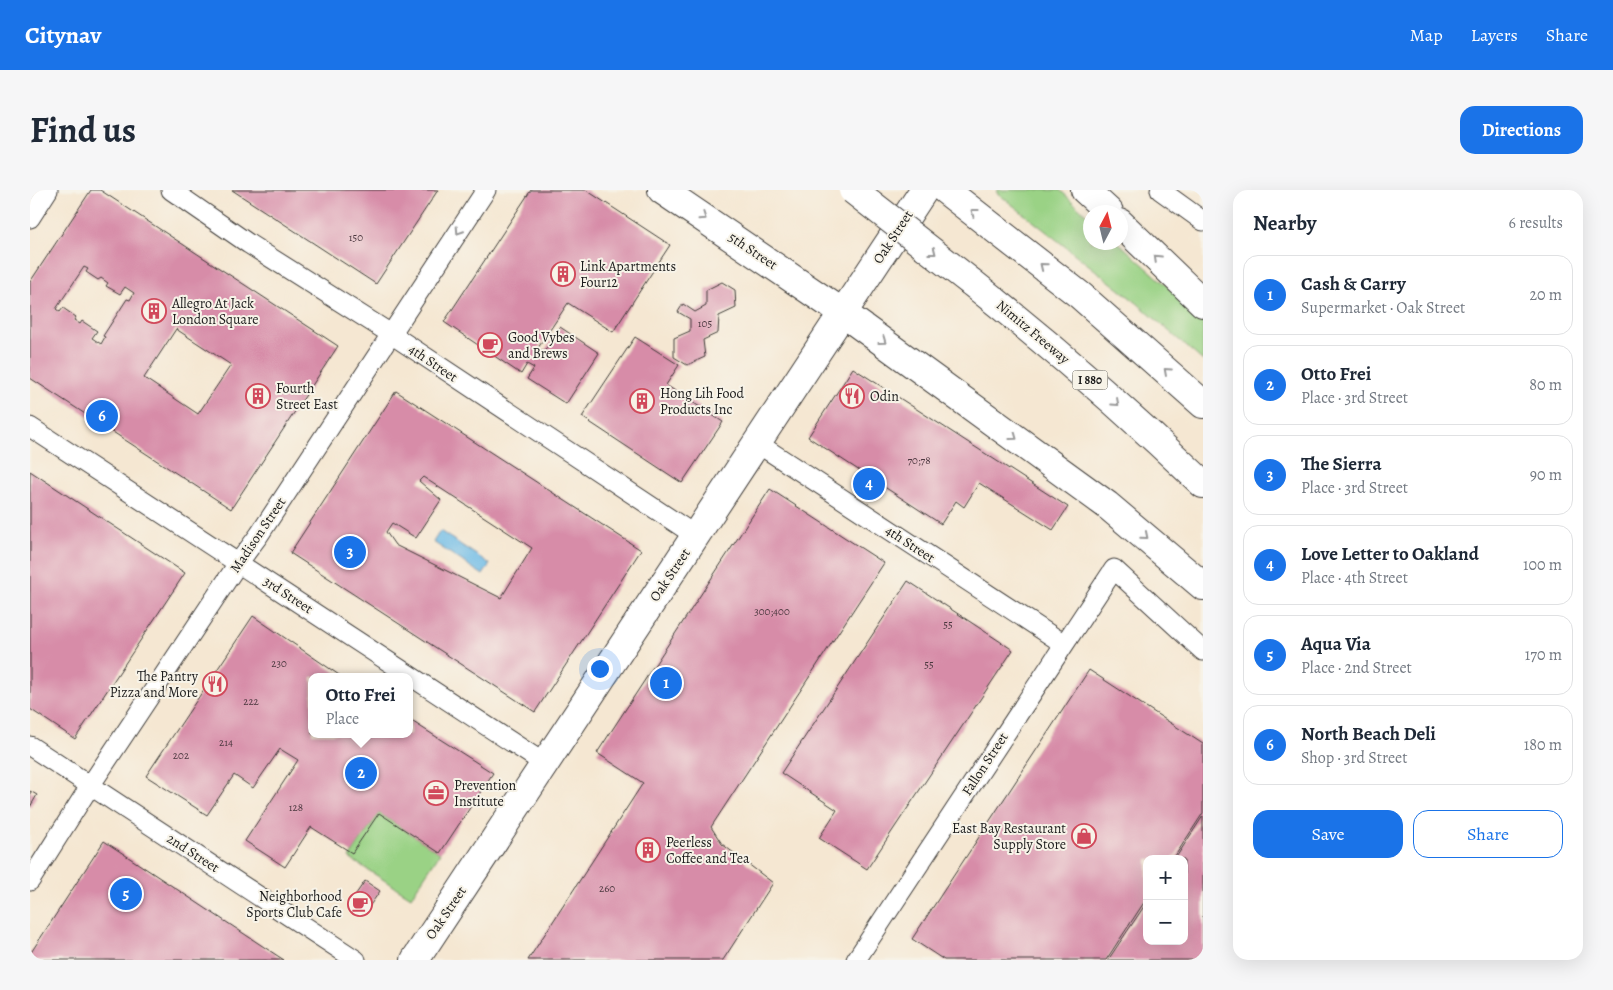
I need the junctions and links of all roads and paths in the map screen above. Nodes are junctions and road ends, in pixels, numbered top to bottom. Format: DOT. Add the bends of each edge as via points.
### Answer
graph roads {
  1 [pos="48,190"];
  2 [pos="171,190"];
  3 [pos="486,190"];
  4 [pos="662,190"];
  5 [pos="853,190"];
  6 [pos="924,190"];
  7 [pos="945,190"];
  8 [pos="1086,190"];
  9 [pos="1160,190"];
  10 [pos="1102,205"];
  11 [pos="30,218"];
  12 [pos="1203,221"];
  13 [pos="1128,231"];
  14 [pos="1203,304"];
  15 [pos="844,312"];
  16 [pos="390,334"];
  17 [pos="1203,404"];
  18 [pos="30,427"];
  19 [pos="757,443"];
  20 [pos="1203,484"];
  21 [pos="696,536"];
  22 [pos="239,562"];
  23 [pos="1203,586"];
  24 [pos="1064,644"];
  25 [pos="1203,651"];
  26 [pos="407,673"];
  27 [pos="413,677"];
  28 [pos="30,746"];
  29 [pos="545,764"];
  30 [pos="90,786"];
  31 [pos="30,881"];
  32 [pos="356,960"];
  33 [pos="415,960"];
  34 [pos="856,960"];
  1 -- 11 [label="street"];
  2 -- 16 [label="street, 4th Street"];
  3 -- 16 [label="street, Madison Street, one-way"];
  4 -- 15 [label="main road, 5th Street, one-way"];
  5 -- 20 [label="main road, Nimitz Freeway / I 880, one-way, bridge" via="1084,375"];
  6 -- 15 [label="main road, Oak Street"];
  17 -- 7 [label="main road, one-way" via="1081,296"];
  8 -- 10 [label="main road"];
  9 -- 12 [label="street"];
  14 -- 13 [label="main road, one-way"];
  15 -- 19 [label="main road, Oak Street"];
  15 -- 23 [label="main road, 5th Street, one-way" via="1107,505"];
  16 -- 21 [label="street, 4th Street"];
  16 -- 22 [label="street, Madison Street"];
  18 -- 22 [label="street, 3rd Street"];
  19 -- 21 [label="main road, Oak Street"];
  19 -- 24 [label="street, 4th Street"];
  21 -- 29 [label="main road, Oak Street"];
  22 -- 26 [label="street, 3rd Street"];
  22 -- 30 [label="street, Madison Street"];
  24 -- 25 [label="street, Fallon Street" via="1114,569"];
  24 -- 34 [label="street, Fallon Street"];
  27 -- 29 [label="street, 3rd Street"];
  28 -- 30 [label="street, 2nd Street"];
  29 -- 33 [label="main road, Oak Street"];
  30 -- 31 [label="street, Madison Street"];
  30 -- 32 [label="street, 2nd Street"];
}
